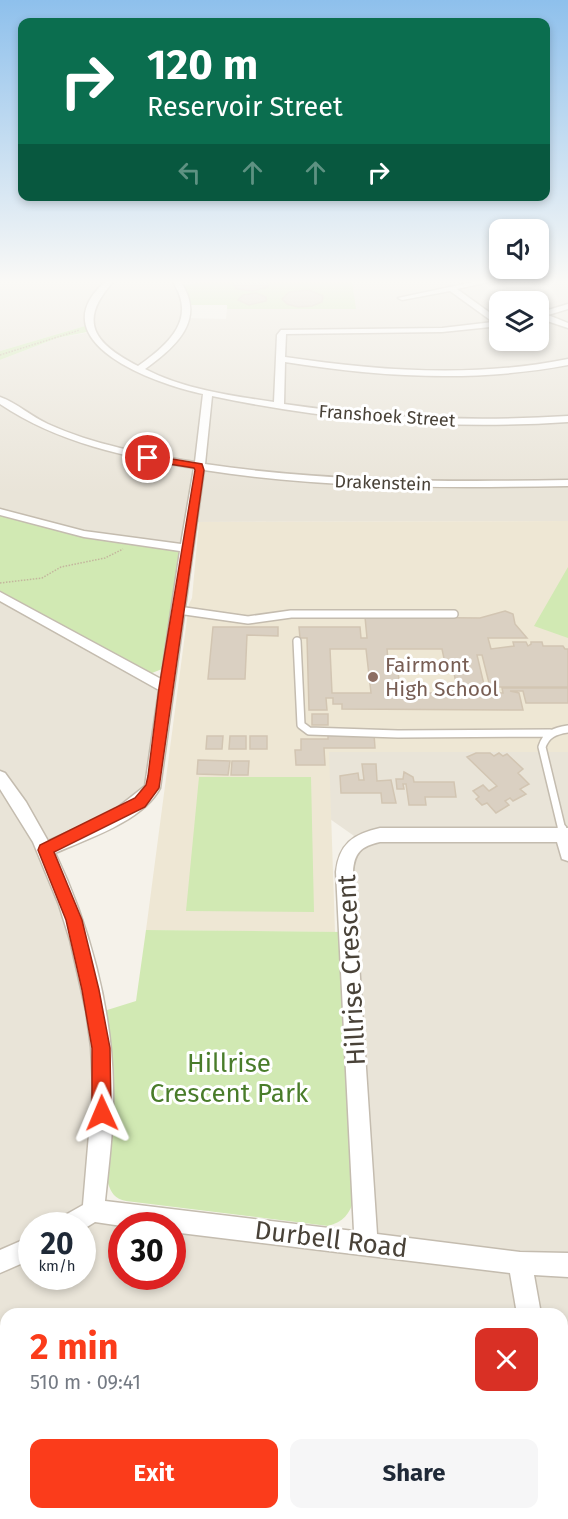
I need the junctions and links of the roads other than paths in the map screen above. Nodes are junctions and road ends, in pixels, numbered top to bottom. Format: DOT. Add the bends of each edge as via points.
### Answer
graph roads {
  1 [pos="109,352"];
  2 [pos="162,352"];
  3 [pos="282,352"];
  4 [pos="282,360"];
  5 [pos="566,364"];
  6 [pos="138,370"];
  7 [pos="208,393"];
  8 [pos="0,400"];
  9 [pos="279,405"];
  10 [pos="568,419"];
  11 [pos="199,466"];
  12 [pos="568,483"];
  13 [pos="0,512"];
  14 [pos="187,548"];
  15 [pos="0,596"];
  16 [pos="178,610"];
  17 [pos="454,614"];
  18 [pos="297,641"];
  19 [pos="166,688"];
  20 [pos="568,729"];
  21 [pos="550,733"];
  22 [pos="0,777"];
  23 [pos="566,835"];
  24 [pos="45,850"];
  25 [pos="568,854"];
  26 [pos="93,1210"];
  27 [pos="90,1212"];
  28 [pos="366,1243"];
  29 [pos="18,1254"];
  30 [pos="0,1262"];
  31 [pos="520,1263"];
  32 [pos="568,1265"];
  33 [pos="528,1308"];
  1 -- 6 [label="street, Franshoek Street"];
  2 -- 6 [label="street"];
  3 -- 4 [label="street"];
  4 -- 5 [label="street" via="359,370 442,374"];
  4 -- 9 [label="street"];
  6 -- 7 [label="street, Franshoek Street"];
  7 -- 9 [label="street, Franshoek Street"];
  7 -- 11 [label="street"];
  8 -- 11 [label="street, Drakenstein" via="30,420 76,440"];
  9 -- 10 [label="street, Franshoek Street" via="442,422"];
  11 -- 12 [label="street, Drakenstein" via="264,476 367,484"];
  11 -- 14 [label="street"];
  13 -- 14 [label="street" via="64,530"];
  14 -- 16 [label="street"];
  15 -- 19 [label="street"];
  16 -- 17 [label="lane" via="248,620 291,614"];
  16 -- 19 [label="street"];
  18 -- 21 [label="lane" via="301,725 309,731"];
  19 -- 24 [label="street" via="152,788 122,813"];
  20 -- 21 [label="lane"];
  21 -- 23 [label="lane" via="542,747"];
  22 -- 24 [label="street"];
  23 -- 25 [label="street"];
  23 -- 28 [label="street, Hillrise Crescent" via="380,835 358,839 348,850"];
  24 -- 26 [label="street" via="74,920 101,1048 102,1113"];
  26 -- 27 [label="street"];
  26 -- 28 [label="street, Durbell Road"];
  28 -- 31 [label="street, Durbell Road"];
  29 -- 30 [label="street"];
  31 -- 32 [label="street, Durbell Road"];
  31 -- 33 [label="street"];
}
